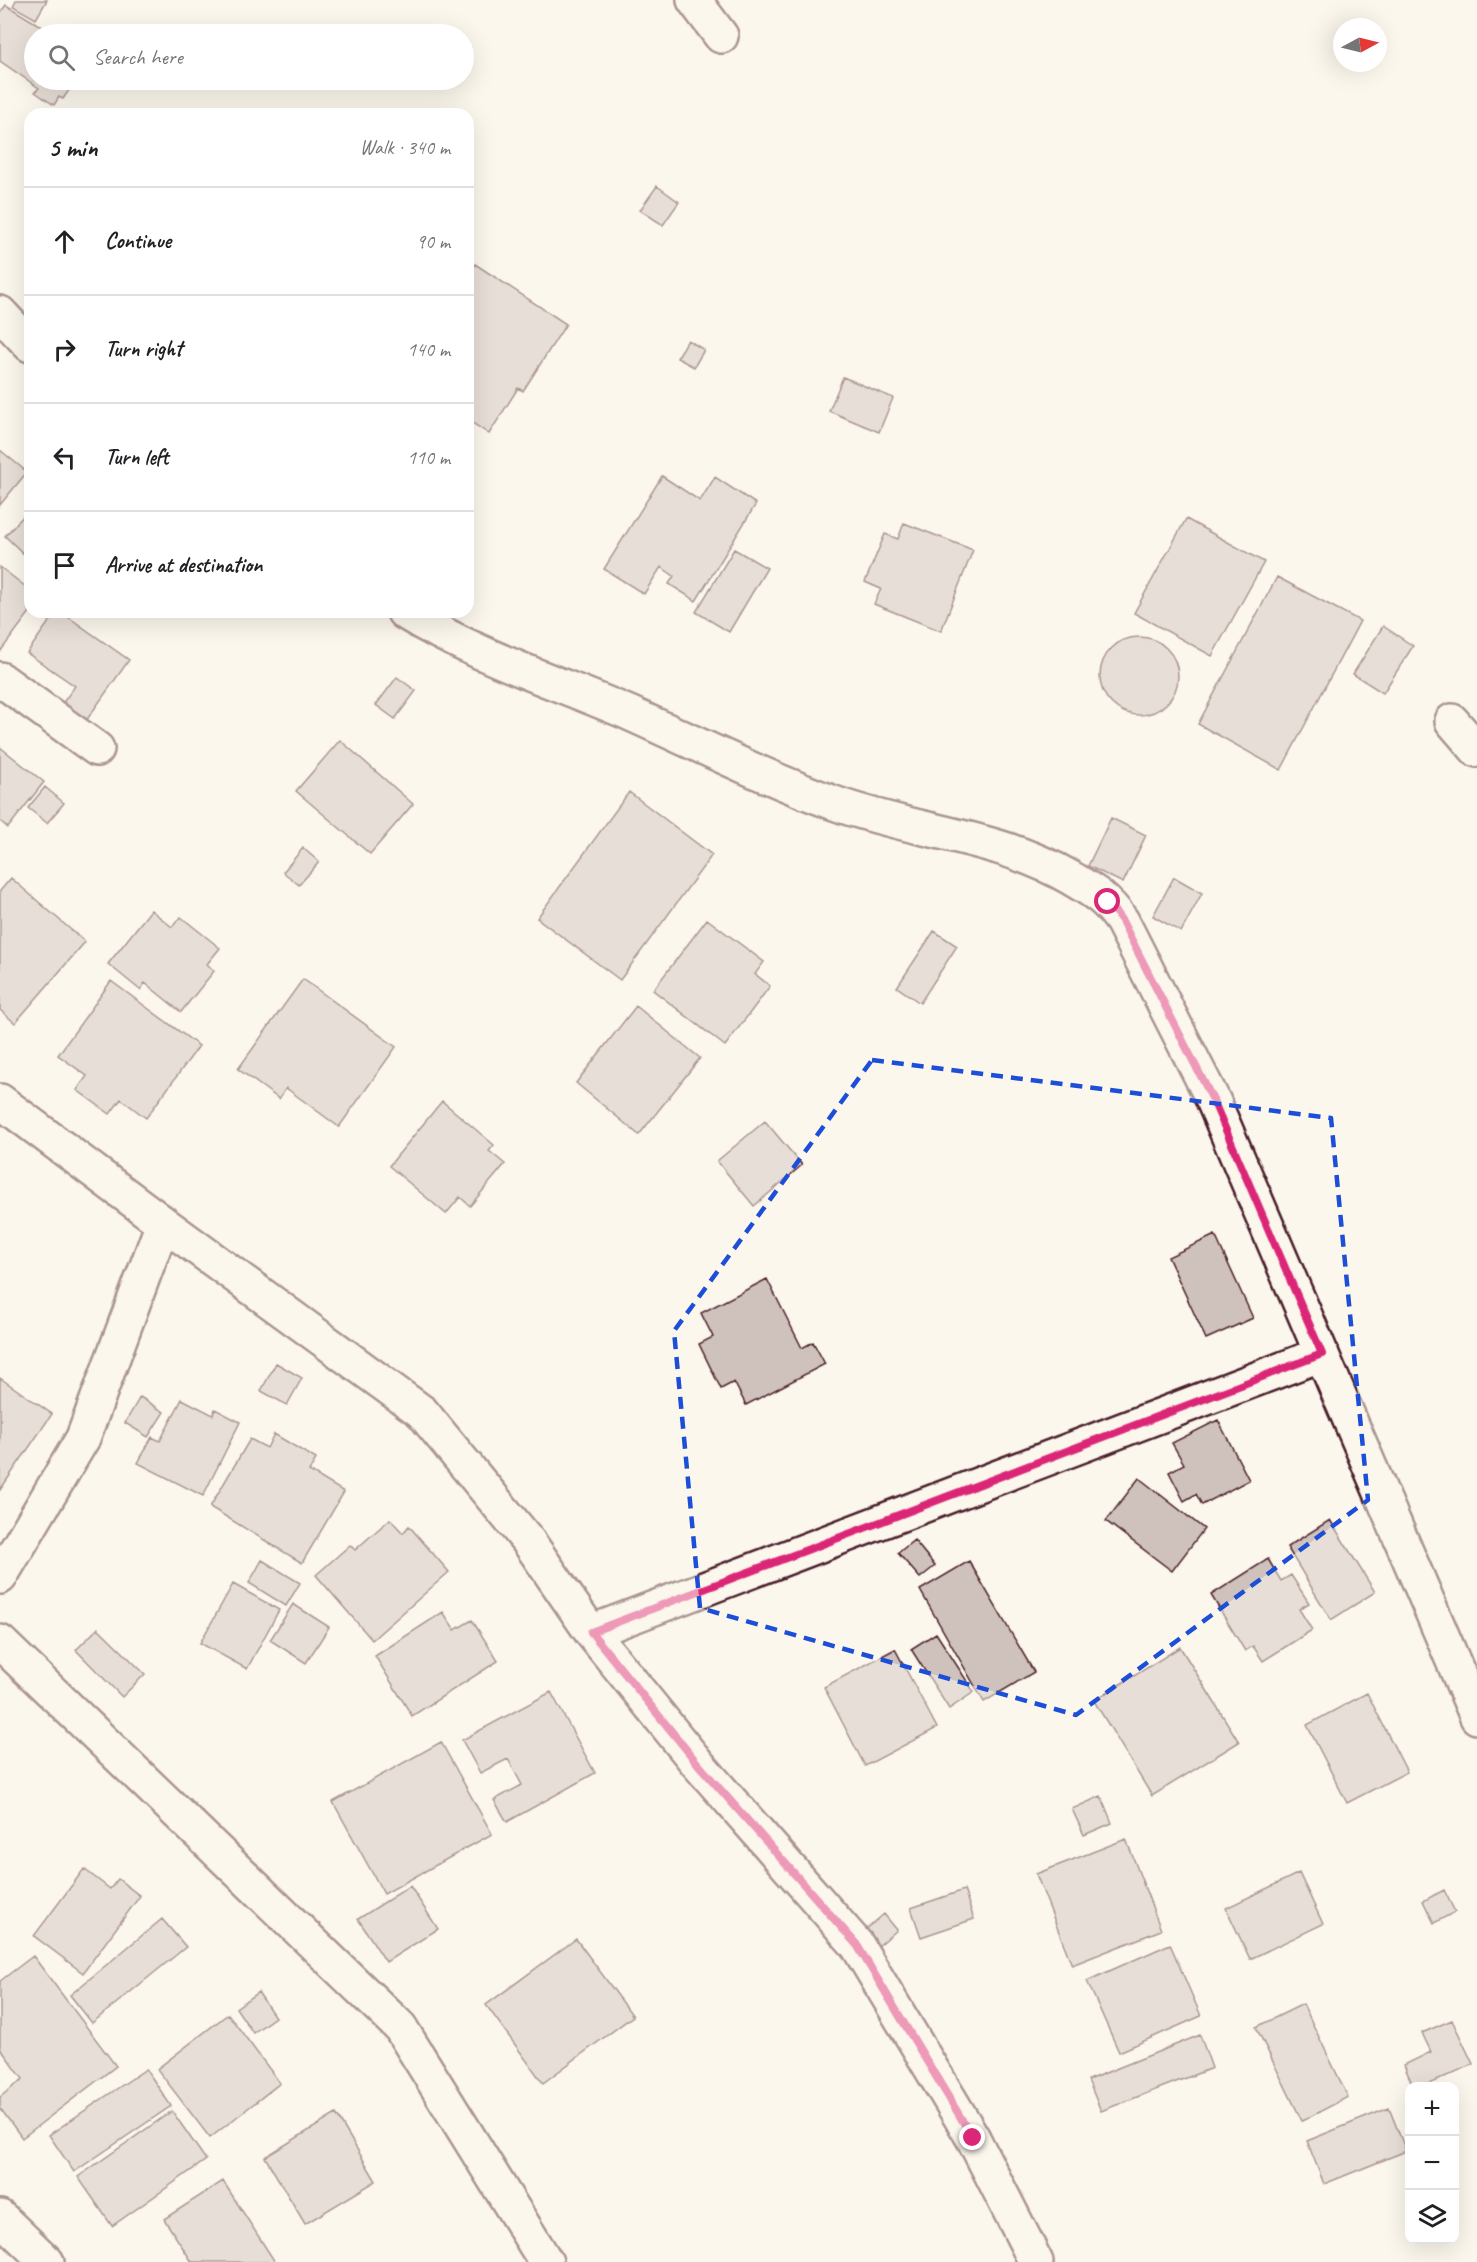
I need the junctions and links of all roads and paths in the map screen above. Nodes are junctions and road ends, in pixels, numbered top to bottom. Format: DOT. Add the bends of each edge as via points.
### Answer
graph roads {
  1 [pos="694,0"];
  2 [pos="721,36"];
  3 [pos="0,313"];
  4 [pos="24,339"];
  5 [pos="414,618"];
  6 [pos="0,679"];
  7 [pos="1452,721"];
  8 [pos="97,749"];
  9 [pos="1477,750"];
  10 [pos="0,1101"];
  11 [pos="164,1224"];
  12 [pos="1322,1354"];
  13 [pos="0,1577"];
  14 [pos="591,1632"];
  15 [pos="0,1642"];
  16 [pos="1477,1717"];
  17 [pos="0,2217"];
  18 [pos="46,2262"];
  19 [pos="546,2262"];
  20 [pos="1036,2262"];
  1 -- 2 [label="street"];
  3 -- 4 [label="street"];
  5 -- 12 [label="street" via="482,654 814,796 1026,855 1108,902 1122,921 1213,1100"];
  6 -- 8 [label="street"];
  7 -- 9 [label="street"];
  10 -- 11 [label="street"];
  11 -- 13 [label="street" via="82,1438"];
  11 -- 14 [label="street" via="422,1412 529,1542"];
  12 -- 14 [label="street"];
  12 -- 16 [label="street"];
  14 -- 20 [label="street" via="698,1764 857,1945 973,2138"];
  15 -- 19 [label="street" via="400,2027"];
  17 -- 18 [label="street"];
}
